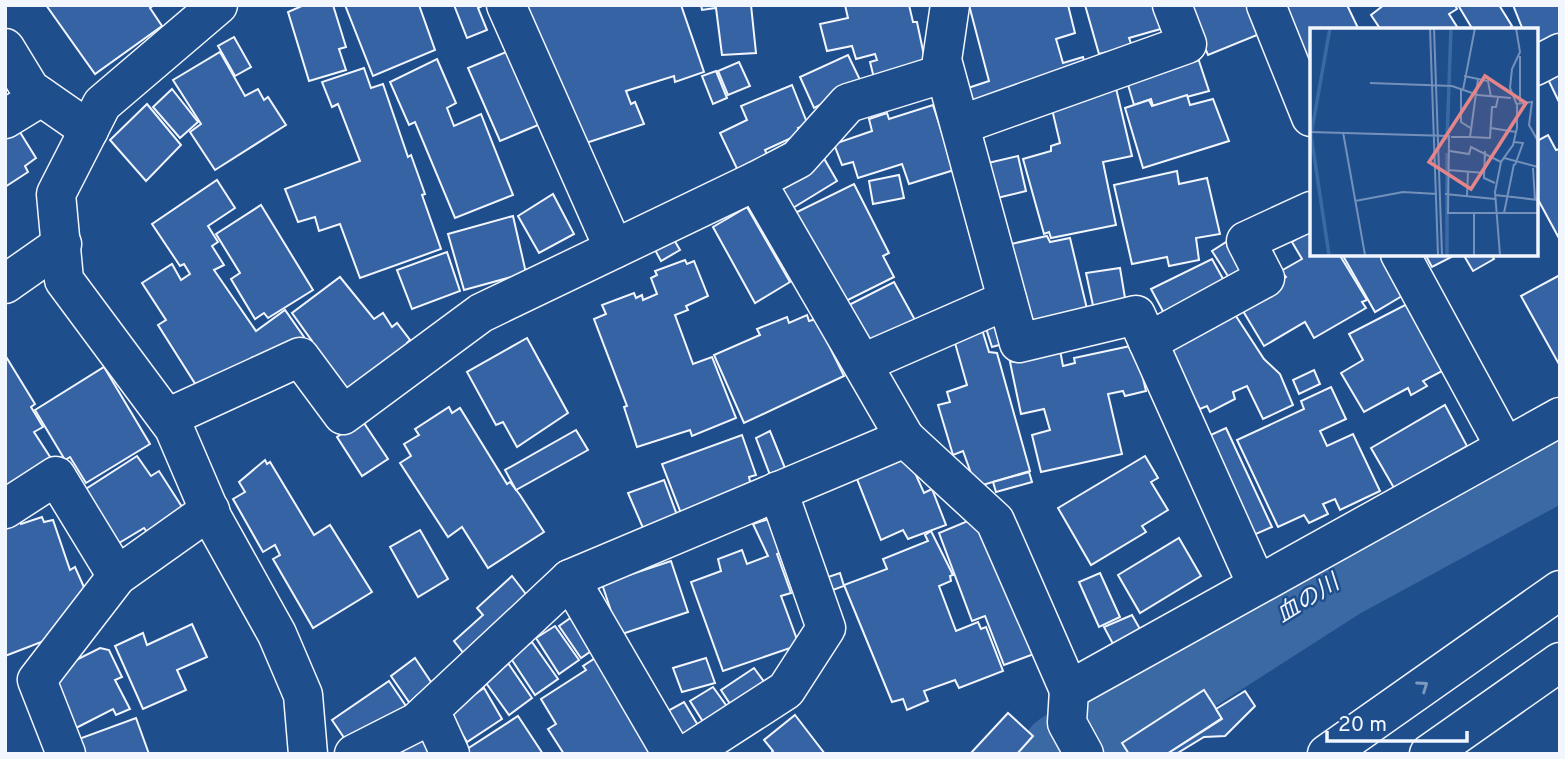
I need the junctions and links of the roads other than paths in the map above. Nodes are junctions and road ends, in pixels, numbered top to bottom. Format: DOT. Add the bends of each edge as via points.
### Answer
graph roads {
  1 [pos="218,5"];
  2 [pos="506,5"];
  3 [pos="950,5"];
  4 [pos="1172,5"];
  5 [pos="1266,5"];
  6 [pos="5,48"];
  7 [pos="1560,53"];
  8 [pos="1537,65"];
  9 [pos="945,73"];
  10 [pos="41,97"];
  11 [pos="1310,115"];
  12 [pos="5,119"];
  13 [pos="960,125"];
  14 [pos="89,130"];
  15 [pos="756,181"];
  16 [pos="1310,211"];
  17 [pos="62,244"];
  18 [pos="614,249"];
  19 [pos="1401,256"];
  20 [pos="5,284"];
  21 [pos="1007,300"];
  22 [pos="1148,342"];
  23 [pos="863,362"];
  24 [pos="1560,416"];
  25 [pos="167,418"];
  26 [pos="905,438"];
  27 [pos="1505,447"];
  28 [pos="778,491"];
  29 [pos="5,509"];
  30 [pos="210,510"];
  31 [pos="117,576"];
  32 [pos="570,579"];
  33 [pos="1257,585"];
  34 [pos="1560,590"];
  35 [pos="1560,662"];
  36 [pos="430,710"];
  37 [pos="1073,722"];
  38 [pos="66,754"];
  39 [pos="308,754"];
  40 [pos="354,754"];
  41 [pos="450,754"];
  42 [pos="672,754"];
  43 [pos="687,754"];
  44 [pos="1327,754"];
  45 [pos="1429,754"];
  1 -- 14 [label="street" via="102,104"];
  2 -- 18 [label="street"];
  3 -- 9 [label="street" via="942,60"];
  4 -- 13 [label="street" via="1187,44"];
  5 -- 11 [label="street"];
  6 -- 10 [label="street" via="30,89"];
  7 -- 8 [label="street"];
  9 -- 13 [label="street"];
  9 -- 15 [label="street" via="848,103 798,159"];
  10 -- 12 [label="street"];
  10 -- 14 [label="street"];
  13 -- 21 [label="street"];
  14 -- 17 [label="street" via="56,194"];
  15 -- 18 [label="street"];
  15 -- 23 [label="street"];
  16 -- 22 [label="street" via="1246,241 1265,278"];
  17 -- 20 [label="street"];
  17 -- 25 [label="street" via="64,280"];
  18 -- 25 [label="street" via="481,313 343,415 300,357"];
  19 -- 27 [label="street"];
  21 -- 22 [label="street" via="1019,343 1136,315"];
  21 -- 23 [label="street"];
  22 -- 33 [label="street"];
  23 -- 26 [label="street"];
  24 -- 27 [label="street"];
  25 -- 30 [label="street"];
  26 -- 28 [label="street"];
  26 -- 37 [label="street" via="995,521"];
  27 -- 33 [label="street"];
  28 -- 32 [label="street"];
  28 -- 43 [label="street" via="826,628 786,690"];
  29 -- 31 [label="street" via="56,476"];
  30 -- 31 [label="street"];
  30 -- 39 [label="street" via="277,634 303,695"];
  31 -- 38 [label="street" via="37,680"];
  32 -- 36 [label="street"];
  32 -- 42 [label="street"];
  33 -- 37 [label="street"];
  44 -- 34 [label="street, one-way"];
  35 -- 45 [label="street"];
  36 -- 40 [label="street" via="417,722"];
  36 -- 41 [label="street"];
}
